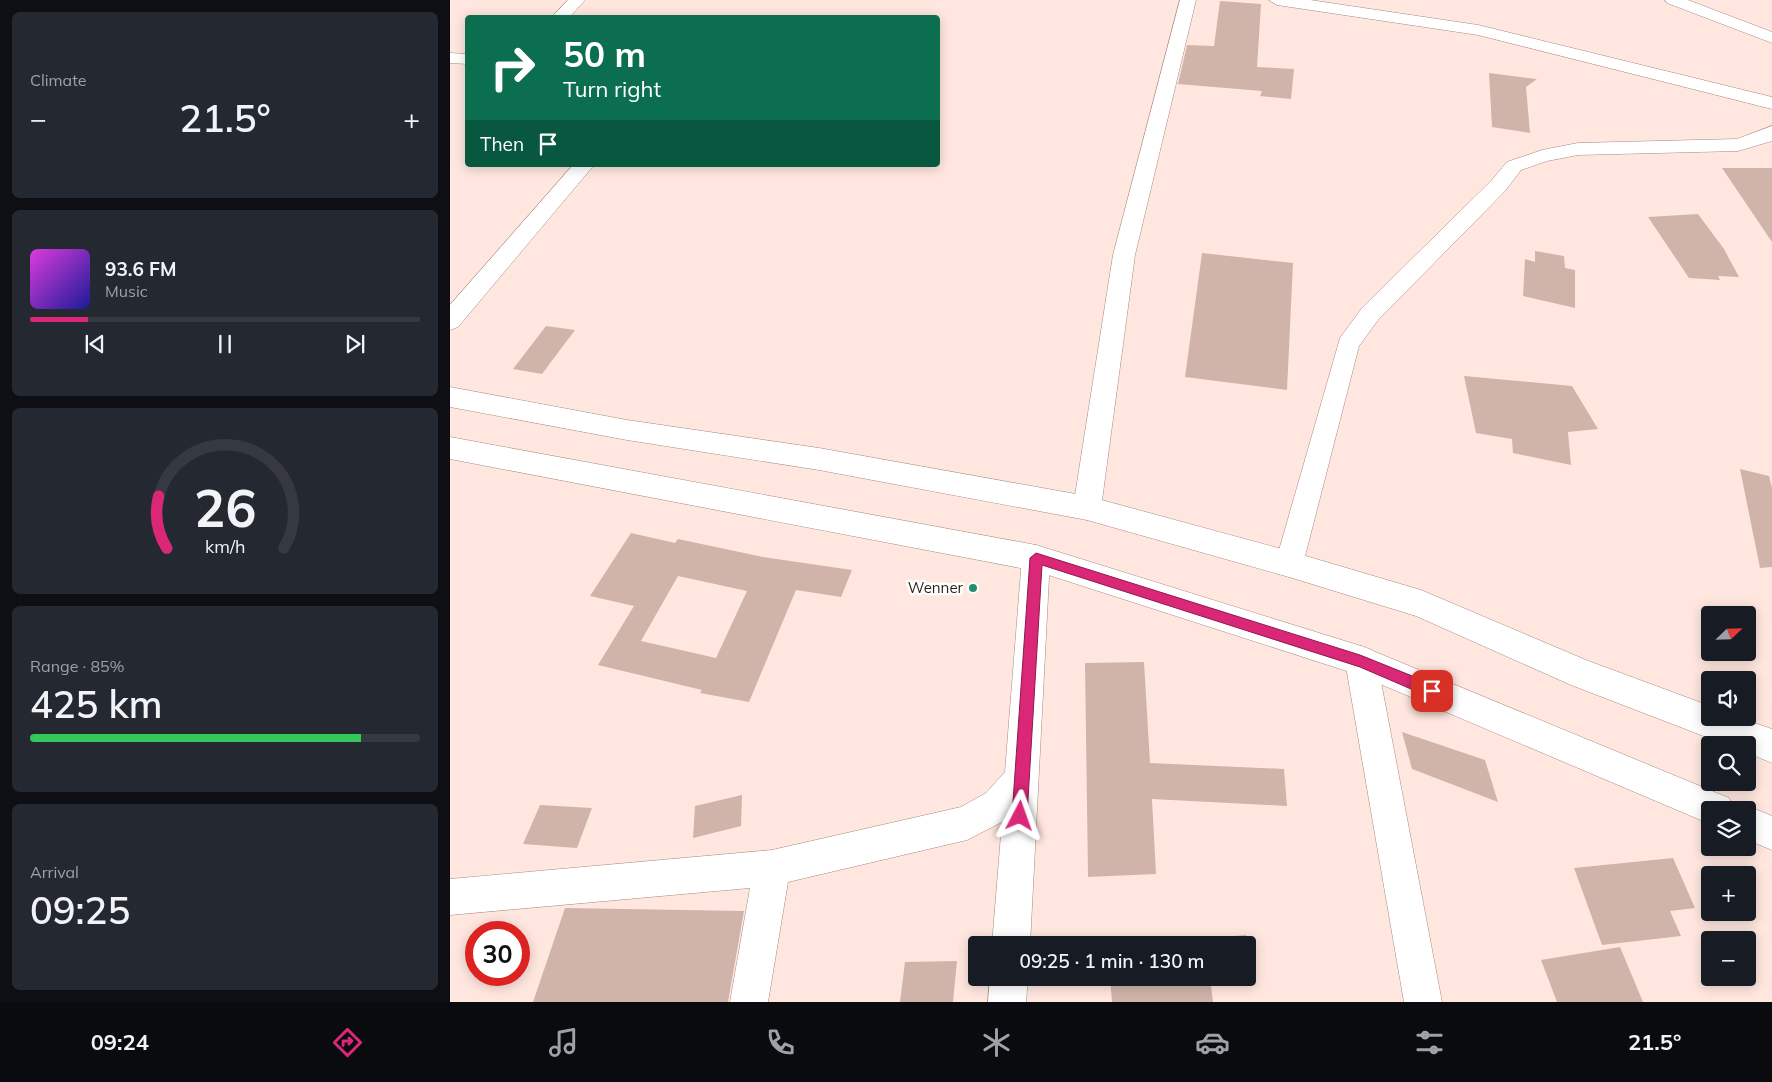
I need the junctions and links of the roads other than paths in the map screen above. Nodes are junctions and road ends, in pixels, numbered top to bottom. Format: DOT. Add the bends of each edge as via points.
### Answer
graph roads {
  1 [pos="577,0"];
  2 [pos="1188,0"];
  3 [pos="1277,0"];
  4 [pos="1673,0"];
  5 [pos="562,15"];
  6 [pos="1772,38"];
  7 [pos="450,58"];
  8 [pos="465,59"];
  9 [pos="1772,104"];
  10 [pos="1772,132"];
  11 [pos="582,167"];
  12 [pos="450,321"];
  13 [pos="450,397"];
  14 [pos="450,448"];
  15 [pos="1087,508"];
  16 [pos="1036,558"];
  17 [pos="1289,564"];
  18 [pos="1360,661"];
  19 [pos="1772,746"];
  20 [pos="1022,779"];
  21 [pos="1701,803"];
  22 [pos="1756,826"];
  23 [pos="1772,833"];
  24 [pos="772,868"];
  25 [pos="450,897"];
  26 [pos="1012,936"];
  27 [pos="1008,986"];
  28 [pos="749,1002"];
  29 [pos="1007,1002"];
  30 [pos="1423,1002"];
  1 -- 5 [label="street"];
  2 -- 15 [label="street" via="1124,254"];
  3 -- 9 [label="street" via="1478,30"];
  4 -- 6 [label="street"];
  7 -- 8 [label="street"];
  10 -- 17 [label="street" via="1738,145 1578,149 1514,166 1370,314 1348,344"];
  11 -- 12 [label="street"];
  13 -- 15 [label="street"];
  14 -- 16 [label="street"];
  15 -- 17 [label="street"];
  16 -- 18 [label="street"];
  16 -- 20 [label="street"];
  17 -- 19 [label="street" via="1421,604 1582,674"];
  18 -- 21 [label="street"];
  18 -- 30 [label="street"];
  20 -- 24 [label="street" via="998,805 967,823"];
  20 -- 26 [label="street"];
  22 -- 23 [label="street"];
  24 -- 25 [label="street"];
  24 -- 28 [label="street"];
  27 -- 29 [label="street"];
}
